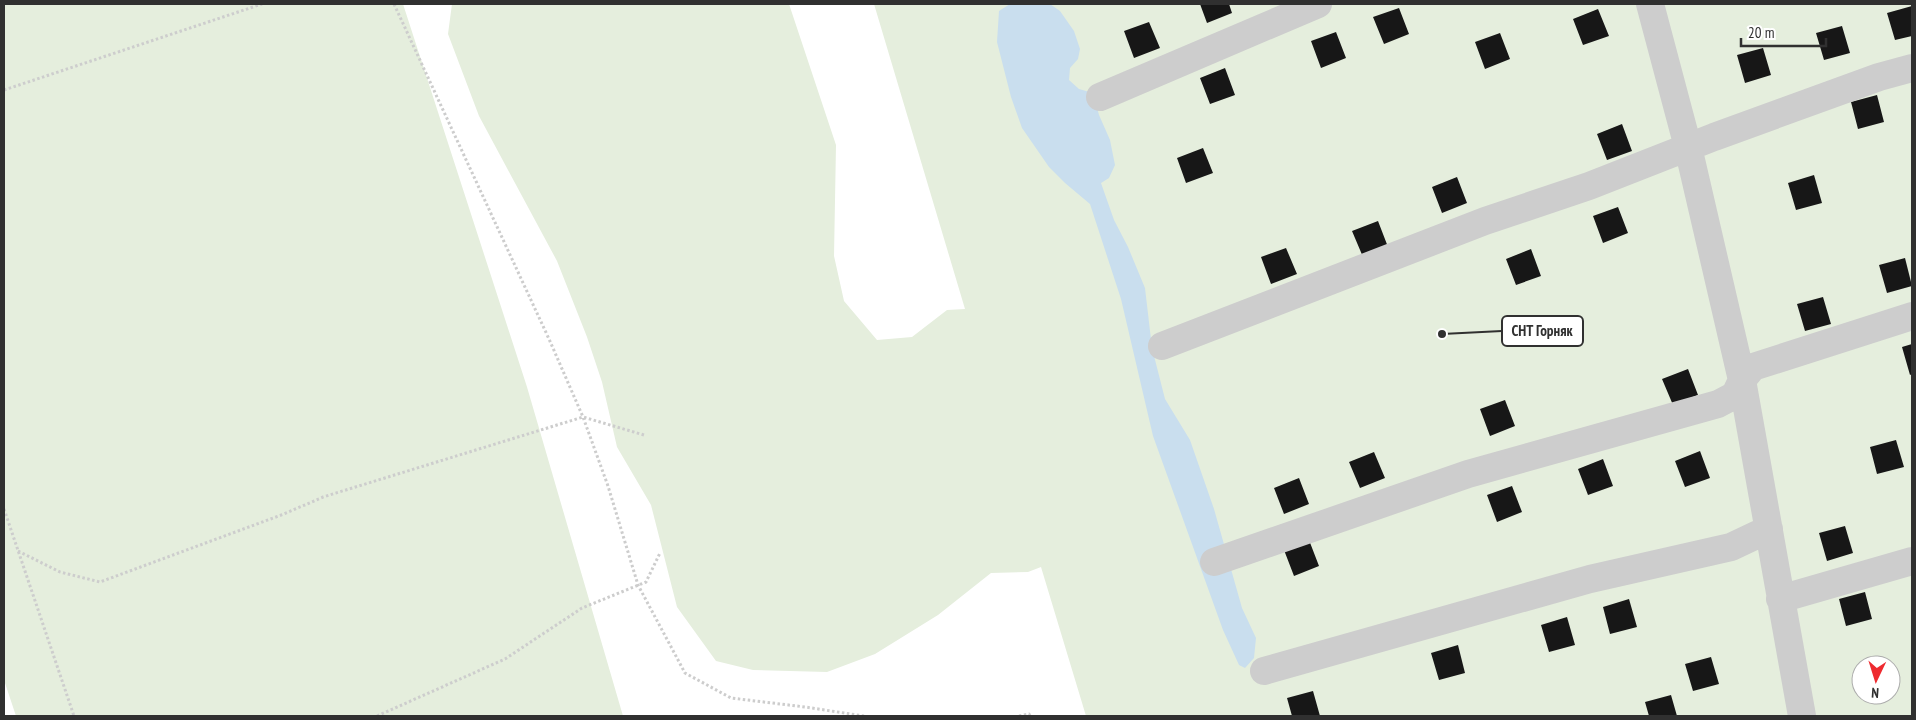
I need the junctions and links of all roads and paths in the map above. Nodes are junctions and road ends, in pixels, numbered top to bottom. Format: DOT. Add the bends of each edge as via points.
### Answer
graph roads {
  1 [pos="262,4"];
  2 [pos="394,4"];
  3 [pos="1318,4"];
  4 [pos="1650,4"];
  5 [pos="1912,68"];
  6 [pos="4,90"];
  7 [pos="1100,96"];
  8 [pos="1688,147"];
  9 [pos="1912,316"];
  10 [pos="1162,346"];
  11 [pos="1742,380"];
  12 [pos="583,417"];
  13 [pos="644,435"];
  14 [pos="4,509"];
  15 [pos="1769,529"];
  16 [pos="18,551"];
  17 [pos="660,553"];
  18 [pos="1912,561"];
  19 [pos="1214,562"];
  20 [pos="638,585"];
  21 [pos="1780,599"];
  22 [pos="1264,671"];
  23 [pos="74,716"];
  24 [pos="377,716"];
  25 [pos="864,716"];
  26 [pos="1018,716"];
  27 [pos="1030,716"];
  28 [pos="1802,716"];
  1 -- 6 [label="path"];
  2 -- 12 [label="path"];
  3 -- 7 [label="street"];
  4 -- 8 [label="street"];
  5 -- 8 [label="street"];
  8 -- 10 [label="street" via="1589,186 1485,221"];
  8 -- 11 [label="street"];
  9 -- 11 [label="street" via="1770,360 1753,367"];
  11 -- 15 [label="street"];
  11 -- 19 [label="street" via="1734,396 1718,404 1468,474"];
  12 -- 13 [label="path"];
  12 -- 16 [label="path" via="322,497 100,582 60,572"];
  12 -- 20 [label="path"];
  14 -- 16 [label="path"];
  15 -- 21 [label="street"];
  15 -- 22 [label="street" via="1731,547 1590,579"];
  16 -- 23 [label="path"];
  17 -- 20 [label="path" via="646,582"];
  18 -- 21 [label="street"];
  20 -- 24 [label="path" via="582,608 505,659"];
  20 -- 25 [label="path" via="685,673 731,698"];
  21 -- 28 [label="street"];
  26 -- 27 [label="path"];
}
